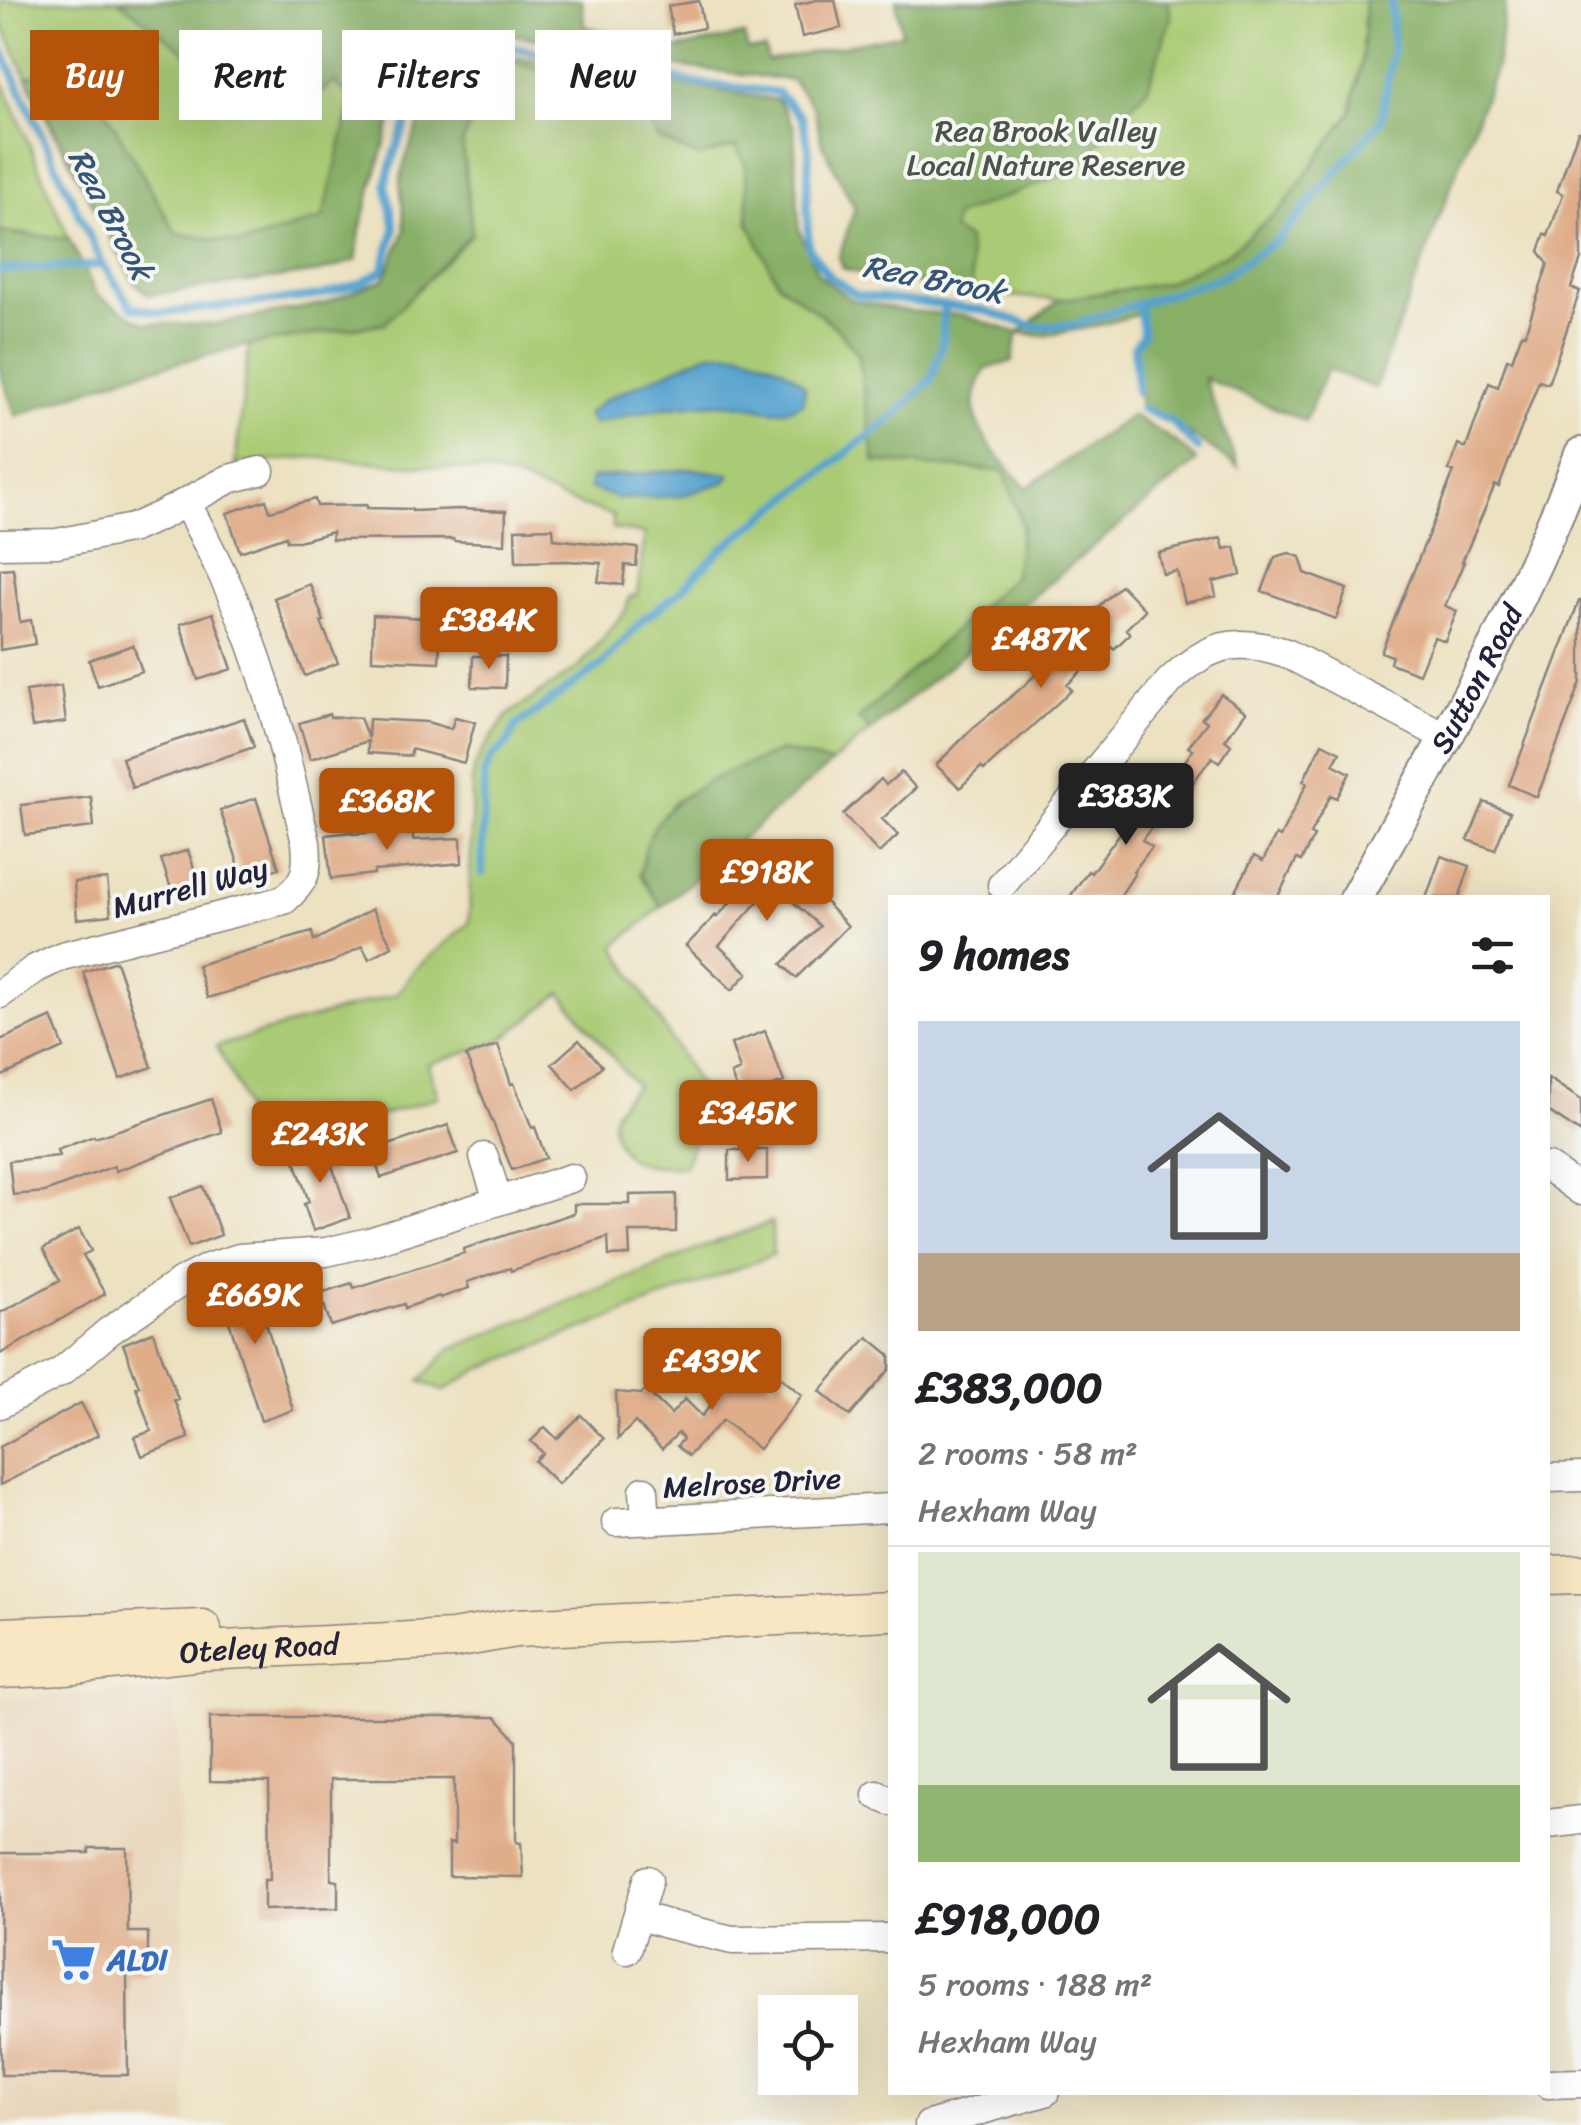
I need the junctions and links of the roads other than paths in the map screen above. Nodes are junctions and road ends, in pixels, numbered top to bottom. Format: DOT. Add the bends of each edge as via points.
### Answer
graph roads {
  1 [pos="1581,454"];
  2 [pos="260,470"];
  3 [pos="186,502"];
  4 [pos="0,544"];
  5 [pos="1446,737"];
  6 [pos="1002,884"];
  7 [pos="1358,895"];
  8 [pos="0,994"];
  9 [pos="484,1157"];
  10 [pos="1550,1168"];
  11 [pos="571,1178"];
  12 [pos="1581,1191"];
  13 [pos="498,1200"];
  14 [pos="0,1404"];
  15 [pos="1581,1476"];
  16 [pos="1550,1478"];
  17 [pos="644,1491"];
  18 [pos="888,1508"];
  19 [pos="646,1521"];
  20 [pos="616,1522"];
  21 [pos="1581,1574"];
  22 [pos="1550,1576"];
  23 [pos="888,1594"];
  24 [pos="888,1611"];
  25 [pos="768,1616"];
  26 [pos="516,1628"];
  27 [pos="0,1637"];
  28 [pos="0,1669"];
  29 [pos="1581,1820"];
  30 [pos="1550,1824"];
  31 [pos="648,1880"];
  32 [pos="638,1915"];
  33 [pos="888,1938"];
  34 [pos="627,1950"];
  35 [pos="1581,2083"];
  36 [pos="1550,2084"];
  37 [pos="1021,2095"];
  38 [pos="958,2103"];
  39 [pos="931,2125"];
  1 -- 5 [label="street, Sutton Road" via="1533,567"];
  2 -- 3 [label="street"];
  3 -- 4 [label="street" via="115,532"];
  3 -- 8 [label="street, Murrell Way" via="223,574 272,704 306,843 303,878 284,900 62,956"];
  5 -- 6 [label="street" via="1286,653 1260,644 1210,650 1168,682"];
  5 -- 7 [label="street, Sutton Road"];
  9 -- 13 [label="street"];
  10 -- 12 [label="street"];
  11 -- 13 [label="street"];
  13 -- 14 [label="street" via="369,1242 239,1258 210,1268 140,1309 61,1372"];
  15 -- 16 [label="street"];
  17 -- 19 [label="street"];
  18 -- 19 [label="street, Melrose Drive"];
  19 -- 20 [label="street, Melrose Drive"];
  21 -- 22 [label="main road"];
  23 -- 25 [label="street"];
  24 -- 25 [label="main road, Oteley Road"];
  25 -- 26 [label="main road, Oteley Road"];
  26 -- 27 [label="main road, Oteley Road" via="452,1622"];
  26 -- 28 [label="main road, Oteley Road" via="452,1639"];
  29 -- 30 [label="street"];
  31 -- 32 [label="street"];
  32 -- 33 [label="street" via="732,1940"];
  32 -- 34 [label="street"];
  35 -- 36 [label="street"];
  37 -- 38 [label="street"];
  38 -- 39 [label="street"];
}
